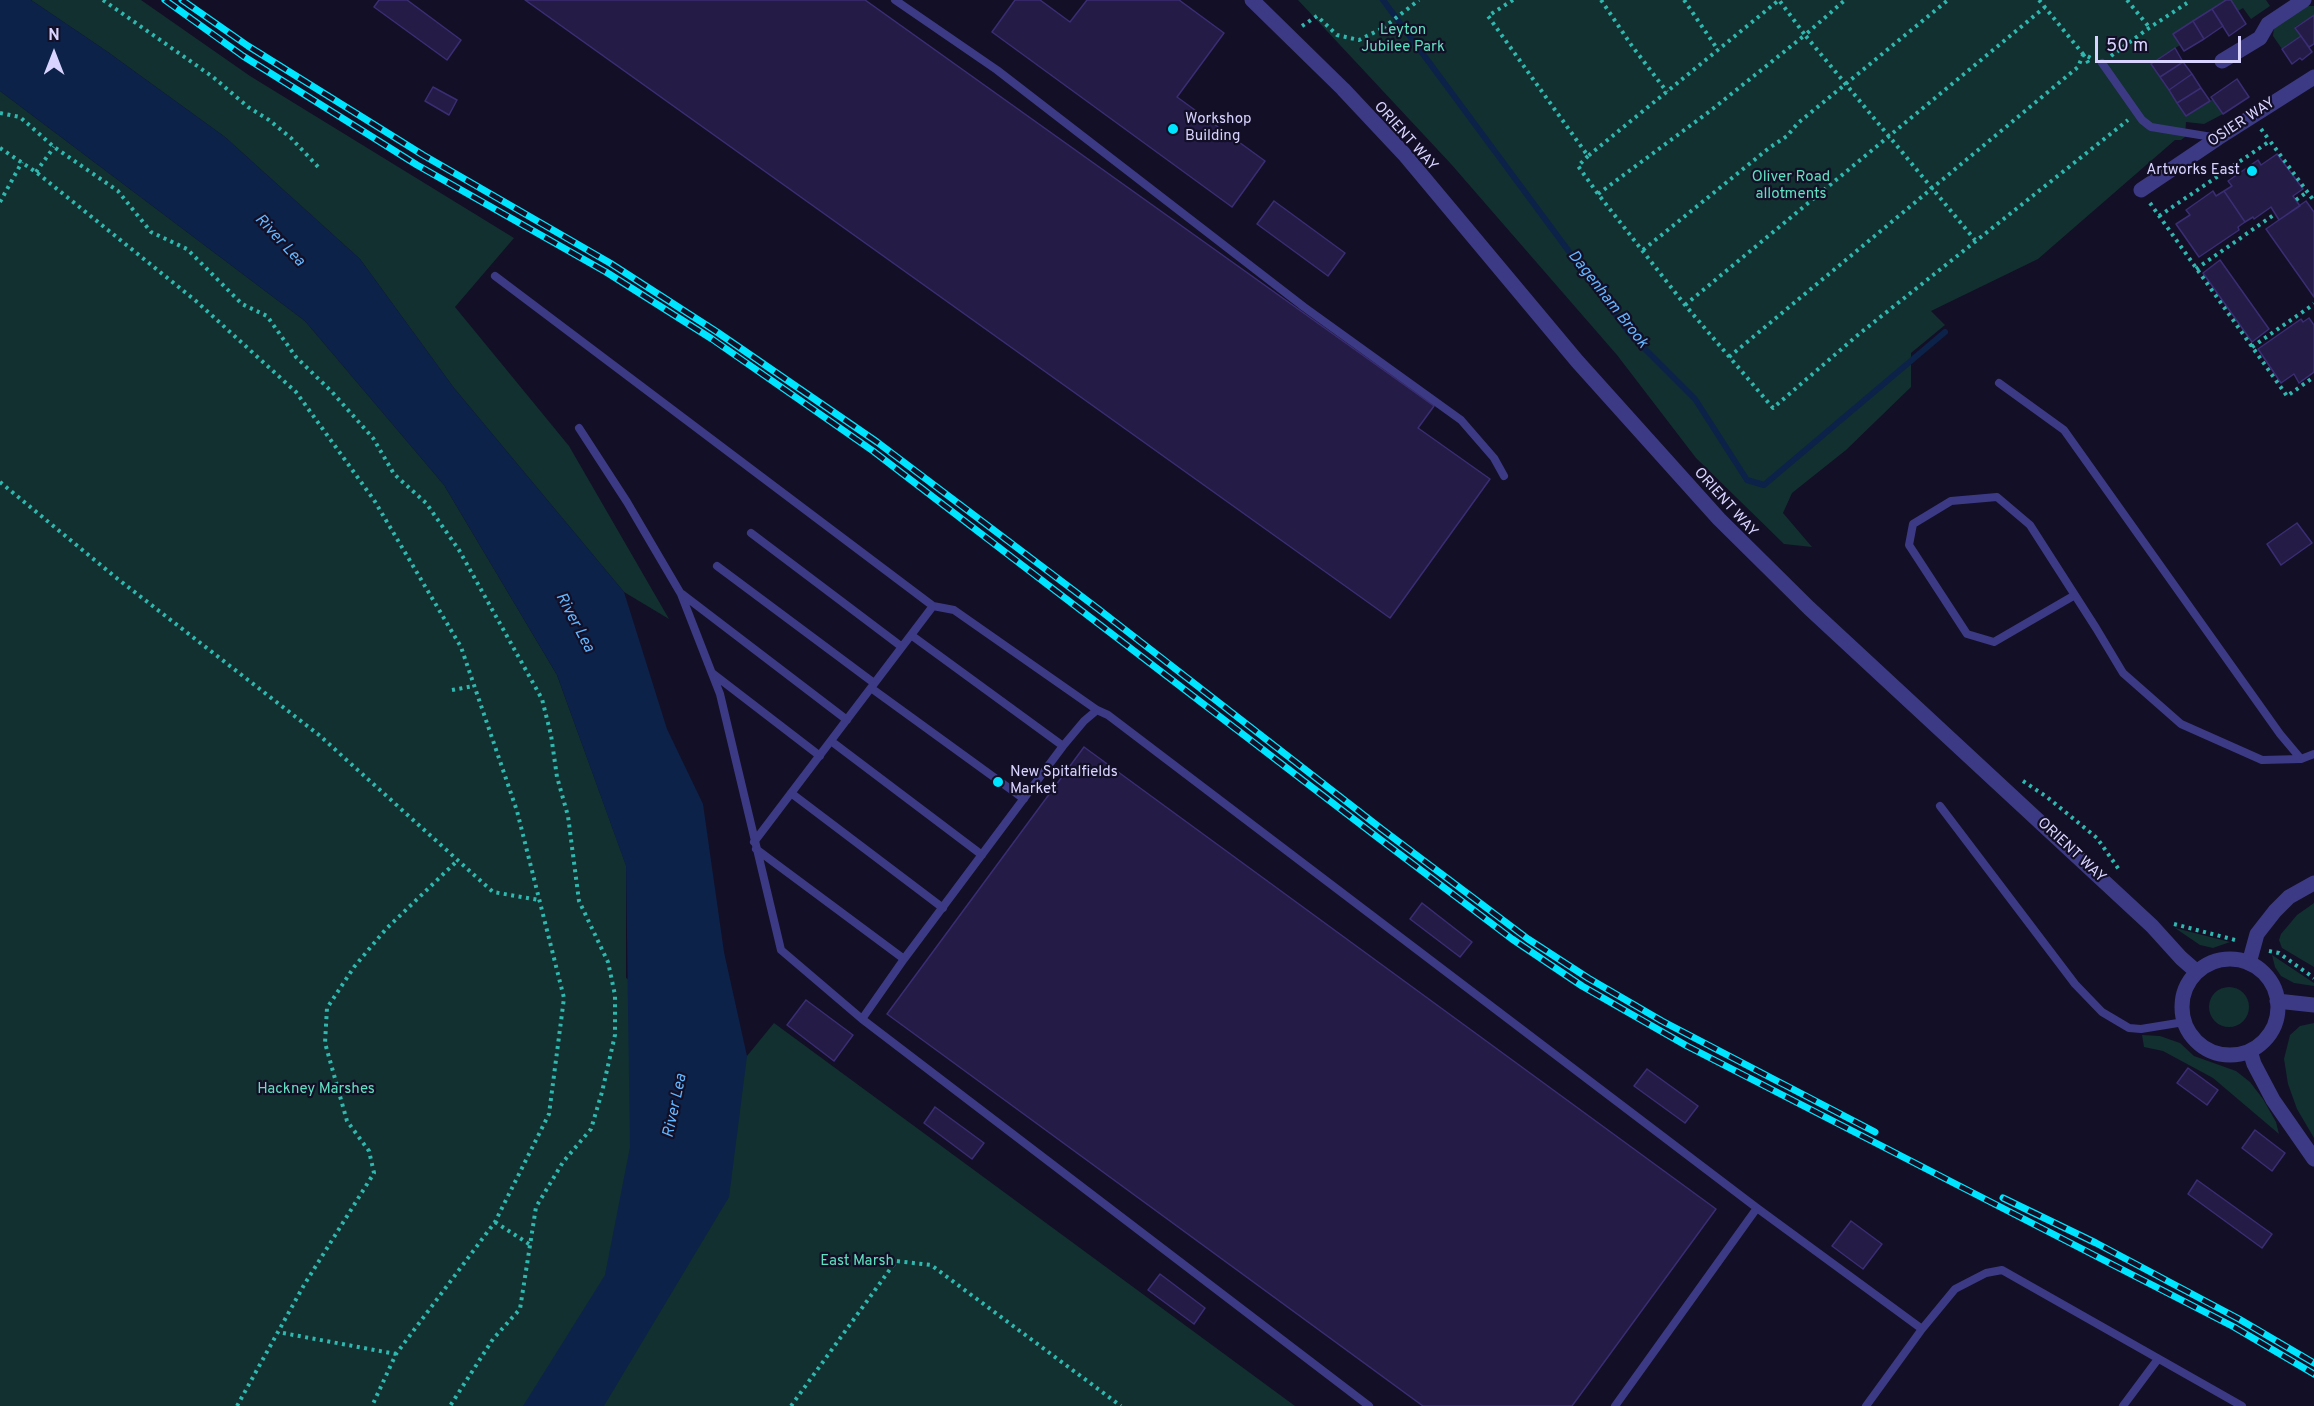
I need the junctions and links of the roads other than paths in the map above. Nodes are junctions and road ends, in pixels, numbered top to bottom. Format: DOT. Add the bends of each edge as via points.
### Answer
graph roads {
  1 [pos="895,0"];
  2 [pos="1252,0"];
  3 [pos="2304,0"];
  4 [pos="2222,61"];
  5 [pos="2102,63"];
  6 [pos="2314,77"];
  7 [pos="2218,138"];
  8 [pos="2141,190"];
  9 [pos="495,276"];
  10 [pos="1999,383"];
  11 [pos="579,428"];
  12 [pos="1504,476"];
  13 [pos="750,533"];
  14 [pos="717,566"];
  15 [pos="681,594"];
  16 [pos="2075,595"];
  17 [pos="933,606"];
  18 [pos="911,634"];
  19 [pos="902,647"];
  20 [pos="712,672"];
  21 [pos="873,686"];
  22 [pos="1097,710"];
  23 [pos="847,720"];
  24 [pos="831,741"];
  25 [pos="1063,746"];
  26 [pos="2314,754"];
  27 [pos="820,756"];
  28 [pos="2301,759"];
  29 [pos="791,793"];
  30 [pos="1024,799"];
  31 [pos="1940,806"];
  32 [pos="755,846"];
  33 [pos="982,855"];
  34 [pos="2314,883"];
  35 [pos="943,908"];
  36 [pos="904,959"];
  37 [pos="2248,963"];
  38 [pos="2197,972"];
  39 [pos="2277,1001"];
  40 [pos="2314,1005"];
  41 [pos="862,1019"];
  42 [pos="2184,1022"];
  43 [pos="2250,1051"];
  44 [pos="2314,1159"];
  45 [pos="1757,1208"];
  46 [pos="1922,1329"];
  47 [pos="2158,1359"];
  48 [pos="1369,1406"];
  49 [pos="1615,1406"];
  50 [pos="1866,1406"];
  51 [pos="2123,1406"];
  52 [pos="2242,1406"];
  1 -- 12 [label="lane" via="997,70 1304,307 1461,420 1479,438"];
  2 -- 38 [label="street, ORIENT WAY" via="1404,154 1577,362 1719,519"];
  3 -- 4 [label="street" via="2268,24 2260,38"];
  5 -- 7 [label="lane" via="2151,127"];
  6 -- 7 [label="street, OSIER WAY"];
  7 -- 8 [label="street, OSIER WAY"];
  9 -- 17 [label="lane"];
  10 -- 28 [label="lane" via="2064,430"];
  11 -- 15 [label="lane"];
  13 -- 19 [label="lane"];
  14 -- 21 [label="lane"];
  15 -- 20 [label="lane"];
  15 -- 23 [label="lane"];
  16 -- 16 [label="lane" via="2030,525 1997,497 1951,501 1913,524 1909,545 1967,634 1994,642"];
  16 -- 28 [label="lane" via="2123,673 2181,724 2262,760"];
  17 -- 18 [label="lane"];
  17 -- 22 [label="lane" via="954,610"];
  18 -- 19 [label="lane"];
  18 -- 25 [label="lane"];
  19 -- 21 [label="lane"];
  20 -- 27 [label="lane"];
  20 -- 32 [label="lane"];
  21 -- 23 [label="lane"];
  21 -- 30 [label="lane"];
  22 -- 25 [label="lane"];
  22 -- 45 [label="lane"];
  23 -- 24 [label="lane"];
  24 -- 27 [label="lane"];
  24 -- 33 [label="lane"];
  25 -- 30 [label="lane"];
  26 -- 28 [label="lane"];
  27 -- 29 [label="lane"];
  29 -- 32 [label="lane"];
  29 -- 35 [label="lane"];
  30 -- 33 [label="lane"];
  31 -- 42 [label="lane" via="2075,984 2102,1012 2128,1028"];
  32 -- 36 [label="lane"];
  32 -- 41 [label="lane" via="781,950"];
  33 -- 35 [label="lane"];
  34 -- 37 [label="street" via="2289,897 2269,918 2257,933"];
  35 -- 36 [label="lane"];
  36 -- 41 [label="lane"];
  37 -- 38 [label="street" via="2217,961"];
  37 -- 39 [label="street" via="2267,977"];
  38 -- 42 [label="street" via="2184,992"];
  39 -- 40 [label="street"];
  39 -- 43 [label="street" via="2276,1021 2270,1034"];
  41 -- 48 [label="lane"];
  42 -- 43 [label="street" via="2192,1037 2209,1051 2230,1056"];
  43 -- 44 [label="street" via="2273,1100"];
  45 -- 46 [label="lane"];
  45 -- 49 [label="lane"];
  46 -- 47 [label="lane" via="1955,1289 1986,1273 2002,1270"];
  46 -- 50 [label="lane"];
  47 -- 51 [label="lane"];
  47 -- 52 [label="lane"];
}
